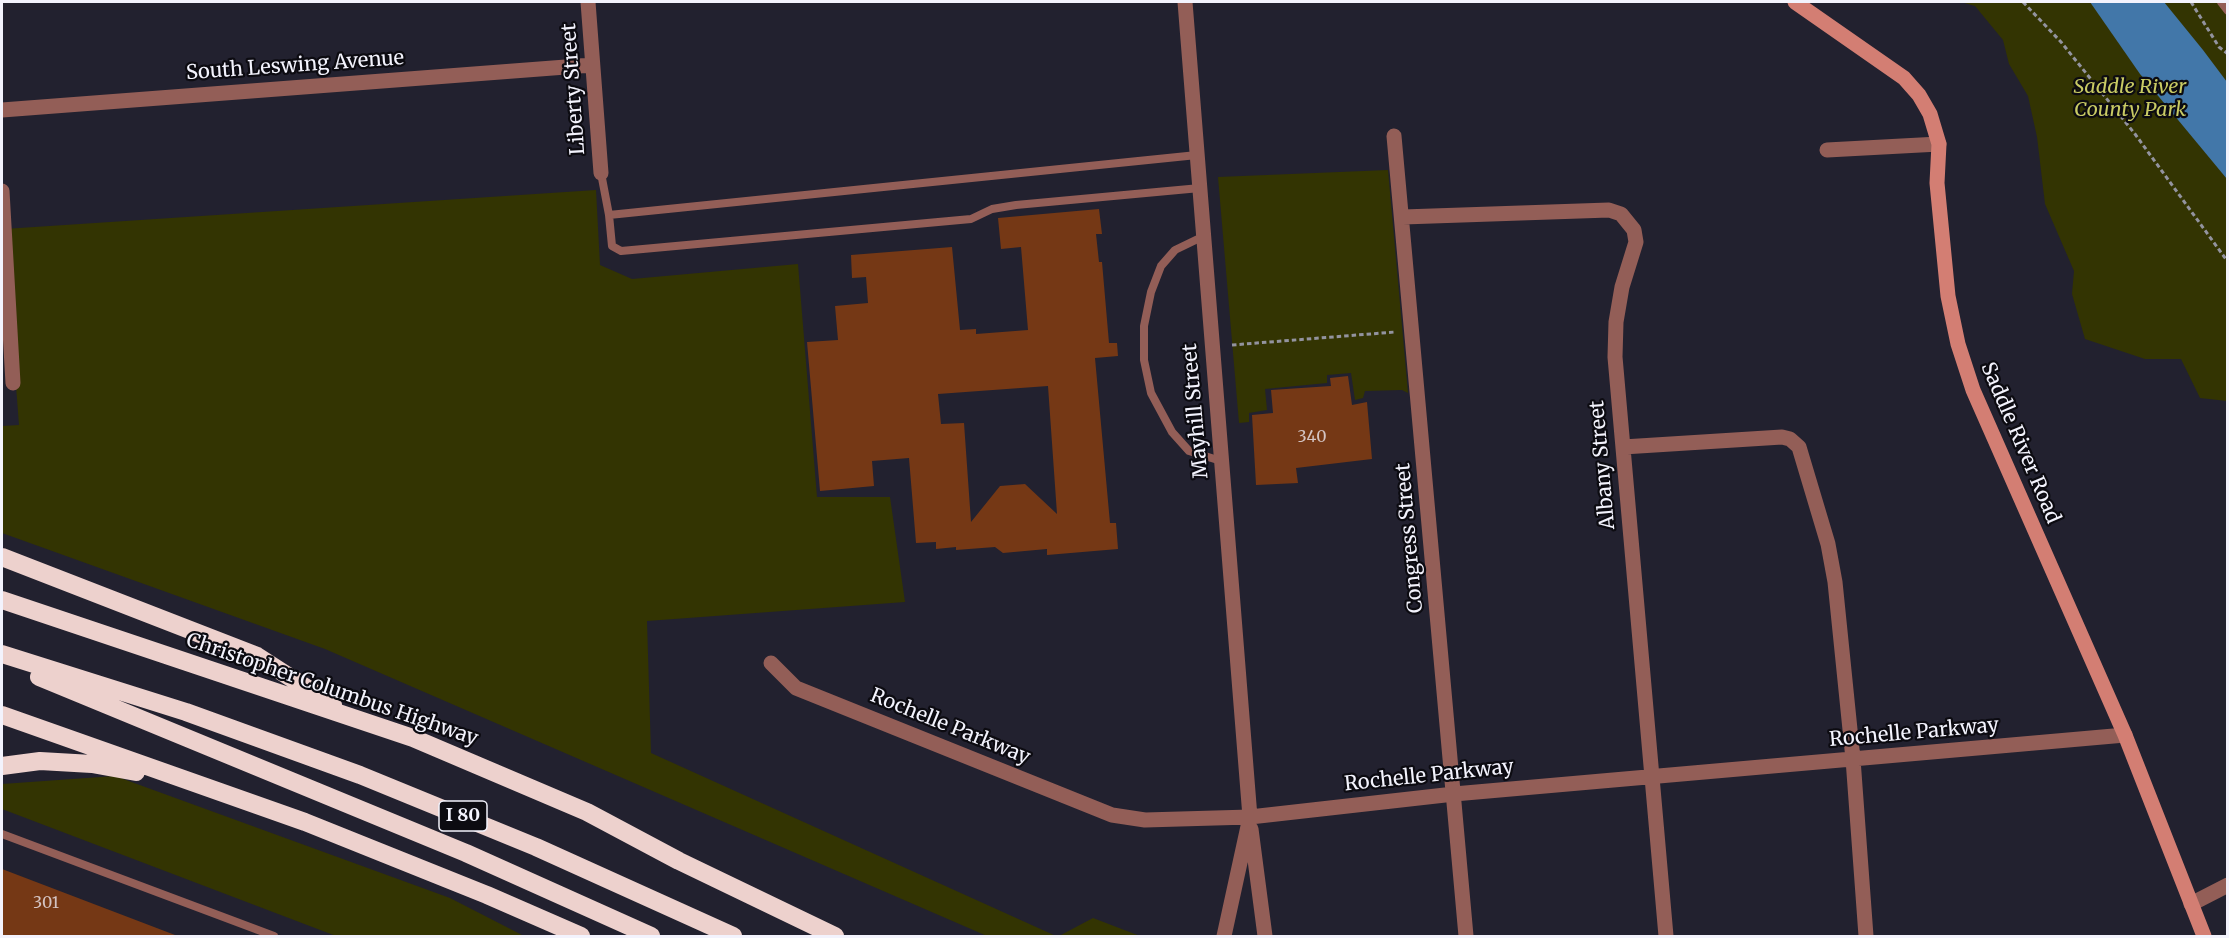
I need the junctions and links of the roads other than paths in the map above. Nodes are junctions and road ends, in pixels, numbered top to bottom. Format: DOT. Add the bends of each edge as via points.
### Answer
graph roads {
  1 [pos="588,2"];
  2 [pos="1185,2"];
  3 [pos="1795,2"];
  4 [pos="2221,2"];
  5 [pos="2228,11"];
  6 [pos="592,64"];
  7 [pos="2,110"];
  8 [pos="1394,135"];
  9 [pos="1939,144"];
  10 [pos="1827,150"];
  11 [pos="1197,155"];
  12 [pos="601,173"];
  13 [pos="1200,188"];
  14 [pos="2,191"];
  15 [pos="609,215"];
  16 [pos="1403,217"];
  17 [pos="1204,236"];
  18 [pos="13,383"];
  19 [pos="1623,447"];
  20 [pos="1221,461"];
  21 [pos="2,557"];
  22 [pos="2,600"];
  23 [pos="2,654"];
  24 [pos="2,662"];
  25 [pos="771,663"];
  26 [pos="2,715"];
  27 [pos="357,720"];
  28 [pos="2125,735"];
  29 [pos="1853,759"];
  30 [pos="2,766"];
  31 [pos="1652,776"];
  32 [pos="188,781"];
  33 [pos="1454,794"];
  34 [pos="1250,817"];
  35 [pos="2,834"];
  36 [pos="2228,885"];
  37 [pos="2191,904"];
  38 [pos="274,936"];
  39 [pos="581,936"];
  40 [pos="651,936"];
  41 [pos="733,936"];
  42 [pos="835,936"];
  43 [pos="1224,936"];
  44 [pos="1265,936"];
  45 [pos="1466,936"];
  46 [pos="1666,936"];
  47 [pos="1866,936"];
  48 [pos="2204,936"];
  1 -- 6 [label="street, Liberty Street"];
  2 -- 11 [label="street, Mayhill Street"];
  3 -- 9 [label="street, Saddle River Road" via="1904,78 1930,114"];
  4 -- 5 [label="lane"];
  6 -- 7 [label="street, South Leswing Avenue"];
  6 -- 12 [label="street, Liberty Street"];
  8 -- 16 [label="street, Congress Street"];
  9 -- 10 [label="street"];
  9 -- 28 [label="street, Saddle River Road" via="1938,183 1948,296 1964,362 1991,434"];
  11 -- 13 [label="street, Mayhill Street"];
  11 -- 15 [label="lane"];
  12 -- 15 [label="lane"];
  13 -- 15 [label="lane" via="1016,205 992,209 971,219 621,251 612,246"];
  13 -- 17 [label="street, Mayhill Street"];
  14 -- 18 [label="street"];
  16 -- 19 [label="street, Albany Street" via="1609,210 1628,220 1636,242 1622,287 1615,357"];
  16 -- 33 [label="street, Congress Street"];
  17 -- 20 [label="street, Mayhill Street"];
  17 -- 20 [label="lane" via="1175,250 1161,266 1144,326 1144,360 1151,393 1172,432 1189,451"];
  19 -- 29 [label="street" via="1782,436 1798,447 1828,544"];
  19 -- 31 [label="street, Albany Street"];
  20 -- 34 [label="street, Mayhill Street"];
  21 -- 27 [label="highway" via="257,656"];
  22 -- 27 [label="highway, Christopher Columbus Highway / I 80"];
  23 -- 41 [label="highway, I 80" via="186,712 360,775 536,847"];
  24 -- 40 [label="highway, I 80" via="418,832"];
  25 -- 34 [label="street, Rochelle Parkway" via="796,688 1112,815 1145,820"];
  26 -- 32 [label="highway"];
  27 -- 42 [label="highway, Christopher Columbus Highway / I 80" via="413,738 587,812"];
  28 -- 29 [label="street, Rochelle Parkway"];
  28 -- 37 [label="street, Saddle River Road"];
  29 -- 31 [label="street, Rochelle Parkway"];
  29 -- 47 [label="street"];
  30 -- 32 [label="highway" via="40,761 92,764"];
  31 -- 33 [label="street, Rochelle Parkway"];
  31 -- 46 [label="street, Albany Street"];
  32 -- 39 [label="highway" via="398,858"];
  33 -- 34 [label="street, Rochelle Parkway"];
  33 -- 45 [label="street, Congress Street"];
  34 -- 43 [label="street, Mayhill Street"];
  34 -- 44 [label="street, Mayhill Street"];
  35 -- 38 [label="lane"];
  36 -- 37 [label="street"];
  37 -- 48 [label="street, Saddle River Road"];
}
